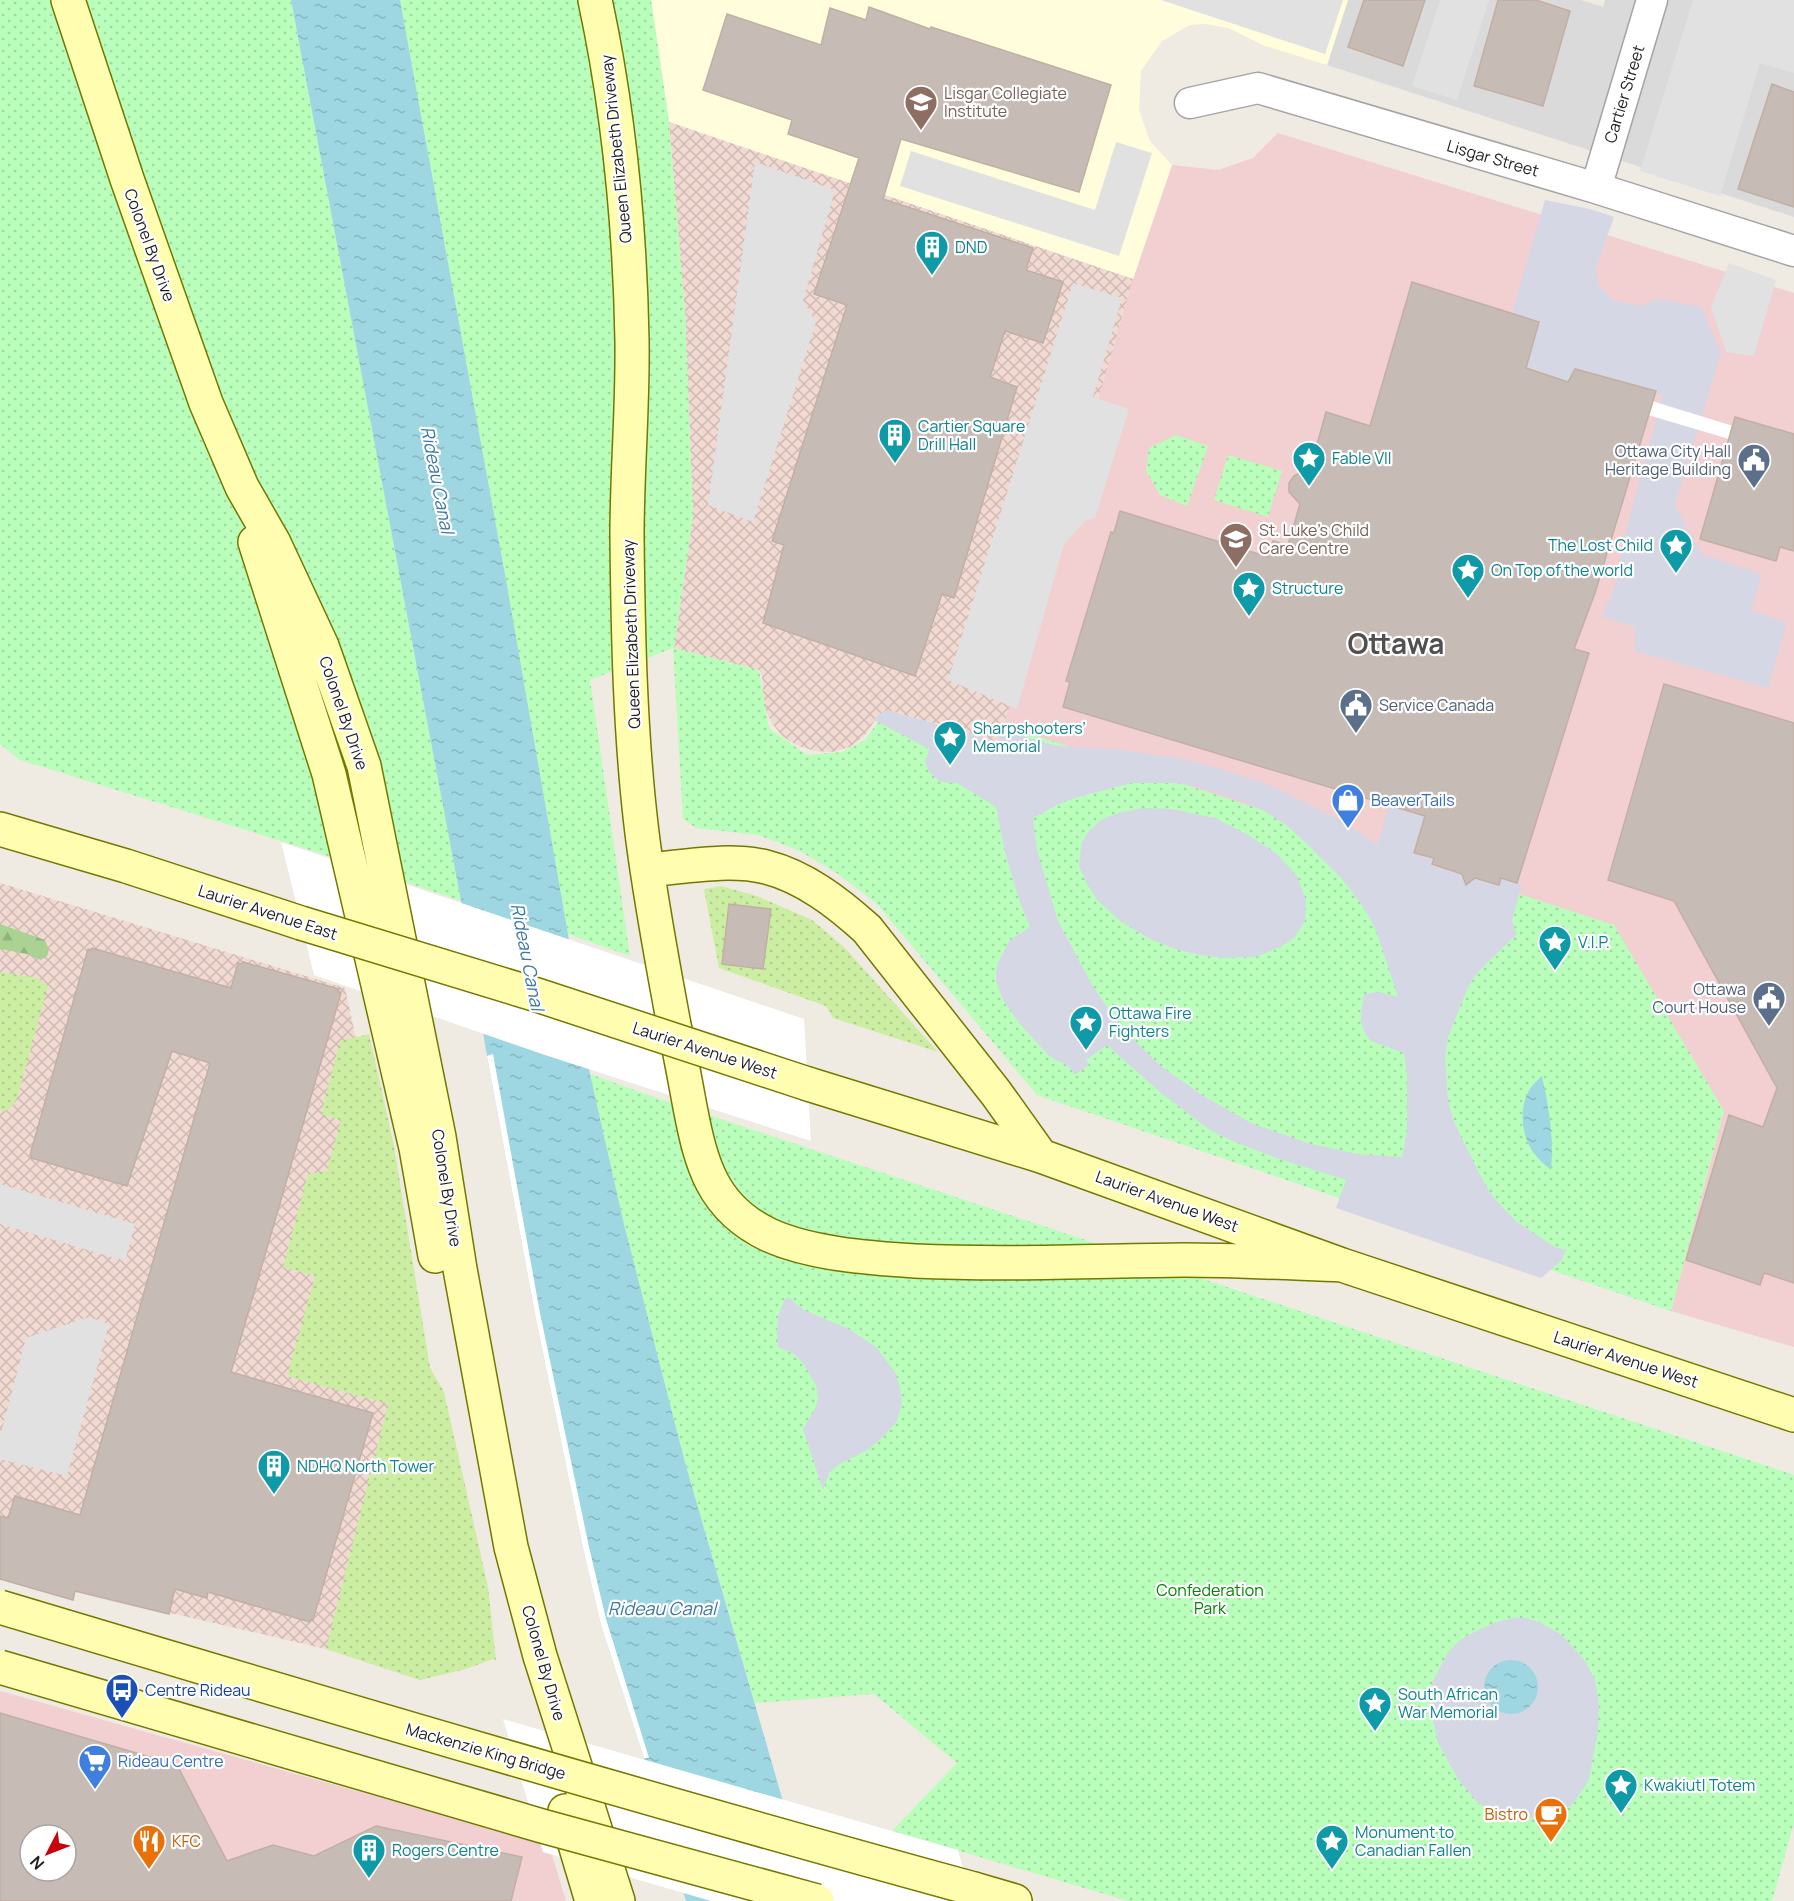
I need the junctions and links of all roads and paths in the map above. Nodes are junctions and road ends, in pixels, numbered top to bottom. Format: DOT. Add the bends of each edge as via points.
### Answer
graph roads {
  1 [pos="68,0"];
  2 [pos="596,0"];
  3 [pos="1652,0"];
  4 [pos="1190,103"];
  5 [pos="1596,188"];
  6 [pos="1794,251"];
  7 [pos="242,487"];
  8 [pos="0,829"];
  9 [pos="647,870"];
  10 [pos="537,995"];
  11 [pos="1041,1156"];
  12 [pos="1342,1265"];
  13 [pos="1794,1415"];
  14 [pos="0,1606"];
  15 [pos="0,1667"];
  16 [pos="592,1901"];
  17 [pos="618,1901"];
  18 [pos="817,1901"];
  19 [pos="1015,1901"];
  1 -- 7 [label="main road, Colonel By Drive" via="202,392"];
  2 -- 9 [label="main road, Queen Elizabeth Driveway" via="616,117 625,205 632,341 629,616 633,733"];
  3 -- 5 [label="street, Cartier Street"];
  4 -- 5 [label="street, Lisgar Street" via="1258,88"];
  5 -- 6 [label="street, Lisgar Street"];
  7 -- 16 [label="main road, Colonel By Drive" via="257,551 329,774 416,1148 490,1546"];
  7 -- 17 [label="main road, Colonel By Drive" via="274,543 322,646 364,766 439,1137 511,1547 540,1656"];
  8 -- 10 [label="main road, Laurier Avenue East, bridge"];
  9 -- 11 [label="main road" via="738,864 765,867 794,876 848,911 867,929"];
  9 -- 12 [label="main road, Queen Elizabeth Driveway" via="703,1163 728,1205 770,1235 860,1258 879,1259"];
  10 -- 11 [label="main road, Laurier Avenue West, bridge"];
  11 -- 12 [label="main road, Laurier Avenue West"];
  12 -- 13 [label="main road, Laurier Avenue West"];
  14 -- 19 [label="main road, Mackenzie King Bridge, bridge" via="415,1730"];
  15 -- 18 [label="main road, bridge" via="542,1826"];
}
